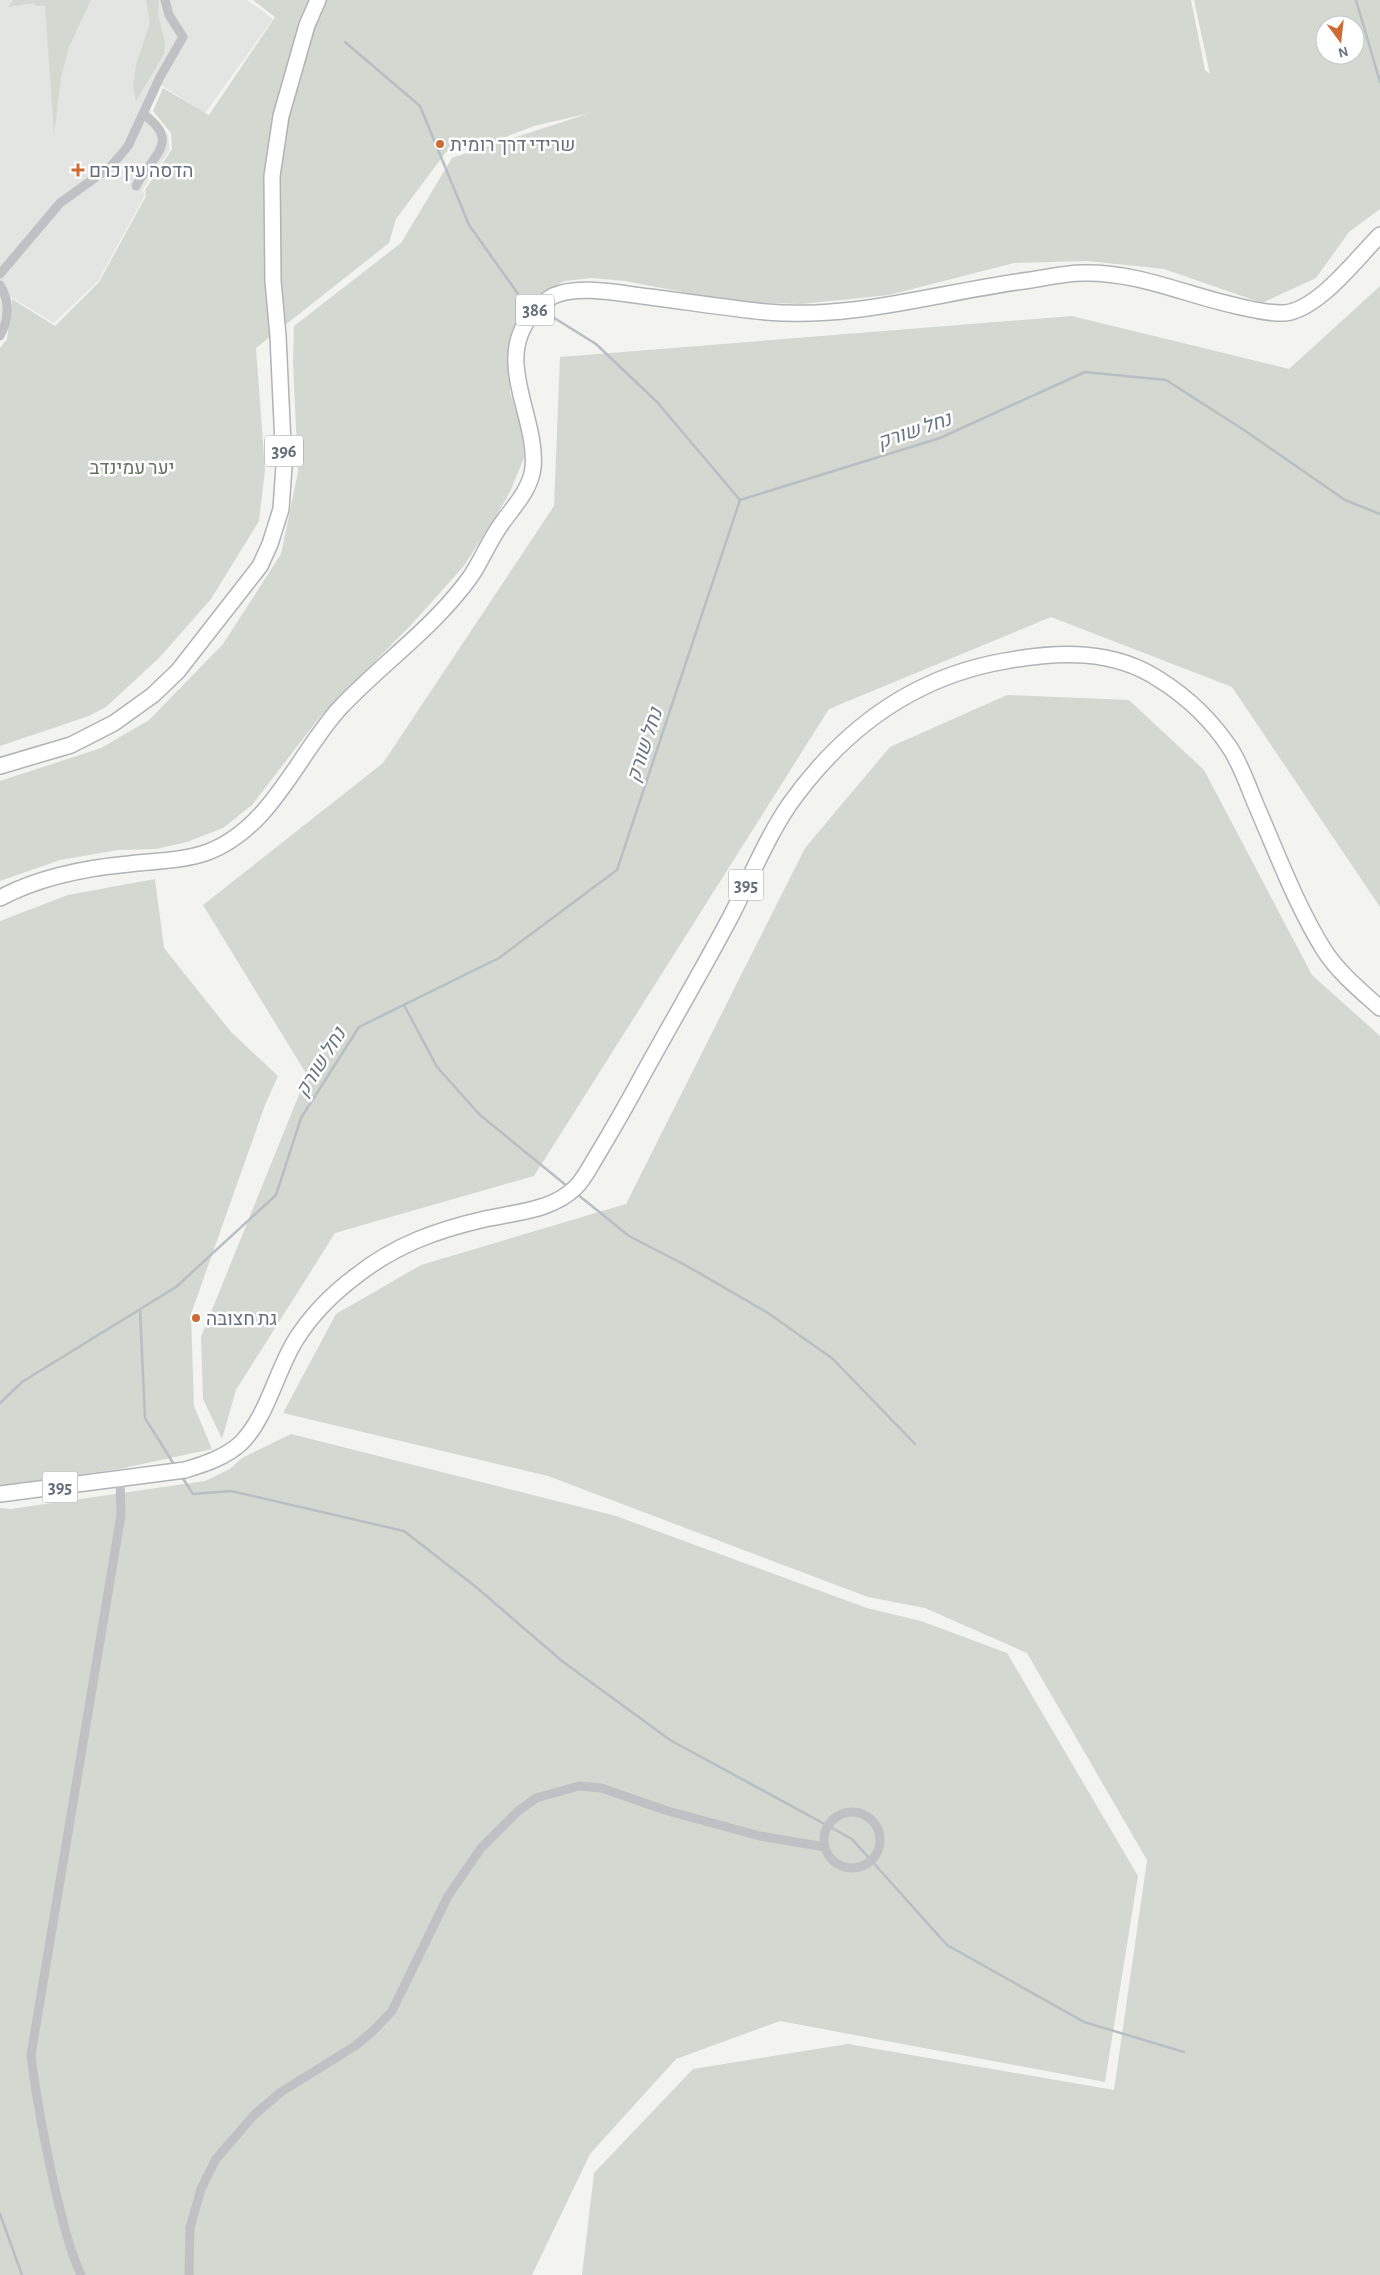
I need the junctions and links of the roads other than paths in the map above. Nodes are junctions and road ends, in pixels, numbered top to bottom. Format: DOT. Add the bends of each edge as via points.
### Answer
graph roads {
  1 [pos="165,0"];
  2 [pos="318,0"];
  3 [pos="143,114"];
  4 [pos="136,186"];
  5 [pos="1380,235"];
  6 [pos="0,274"];
  7 [pos="0,284"];
  8 [pos="0,336"];
  9 [pos="0,766"];
  10 [pos="0,898"];
  11 [pos="1380,1008"];
  12 [pos="120,1480"];
  13 [pos="0,1494"];
  14 [pos="825,1847"];
  15 [pos="81,2275"];
  16 [pos="189,2275"];
  1 -- 3 [label="street" via="169,15 183,37"];
  2 -- 9 [label="main road, 396" via="304,34 281,116 272,176 273,282 284,466 281,509 270,544 260,566 178,671 154,695 114,723 71,745"];
  3 -- 4 [label="street" via="161,130 164,138 160,152"];
  3 -- 6 [label="street" via="119,157 60,203"];
  5 -- 10 [label="main road, 386" via="1312,302 1287,313 1262,312 1216,302 1130,276 1082,273 813,314 766,312 609,291 555,295 537,308 522,326 515,356 520,393 532,438 533,471 523,494 498,528 473,574 438,616 338,710 253,823 227,844 202,854 67,872"];
  7 -- 8 [label="street" via="8,304"];
  11 -- 12 [label="main road, 395" via="1326,952 1294,893 1231,750 1182,695 1135,666 1116,659 1076,654 1013,659 946,678 901,698 866,720 823,762 787,808 620,1116 576,1186 559,1200 543,1207 436,1233 406,1243 380,1258 320,1307 294,1342 256,1424 239,1444 214,1461 185,1470"];
  12 -- 13 [label="main road, 395"];
  12 -- 15 [label="street" via="121,1515 31,2055 36,2104 70,2250"];
  14 -- 14 [label="street" via="836,1862 853,1868 862,1866 876,1854 880,1835 871,1819 863,1814 846,1813 831,1822 824,1838"];
  14 -- 16 [label="street" via="760,1836 668,1811 601,1788 579,1786 536,1798 481,1848 448,1896 392,2011 355,2046 281,2092 254,2115 216,2159 201,2189 190,2228"];
}
